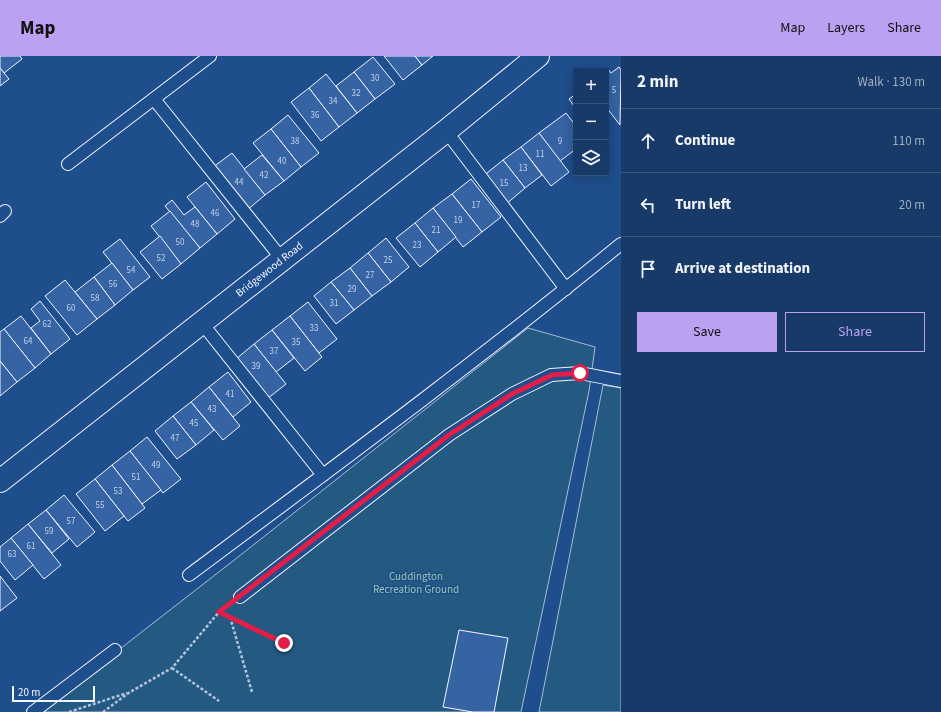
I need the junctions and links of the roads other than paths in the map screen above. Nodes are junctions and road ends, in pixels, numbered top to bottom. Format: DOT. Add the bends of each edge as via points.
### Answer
graph roads {
  1 [pos="210,56"];
  2 [pos="538,56"];
  3 [pos="154,99"];
  4 [pos="446,132"];
  5 [pos="68,164"];
  6 [pos="621,244"];
  7 [pos="282,259"];
  8 [pos="566,288"];
  9 [pos="201,322"];
  10 [pos="621,381"];
  11 [pos="323,475"];
  12 [pos="0,481"];
  13 [pos="189,575"];
  14 [pos="240,597"];
  15 [pos="115,650"];
  16 [pos="33,712"];
  1 -- 3 [label="lane"];
  2 -- 4 [label="street, Bridgewood Road"];
  3 -- 5 [label="lane"];
  3 -- 7 [label="lane"];
  4 -- 7 [label="street, Bridgewood Road"];
  4 -- 8 [label="lane"];
  6 -- 8 [label="lane"];
  7 -- 9 [label="street, Bridgewood Road"];
  8 -- 11 [label="lane"];
  9 -- 11 [label="lane"];
  9 -- 12 [label="street, Bridgewood Road"];
  10 -- 14 [label="lane" via="580,373 552,375 512,394 449,435"];
  11 -- 13 [label="lane"];
  15 -- 16 [label="lane"];
}
